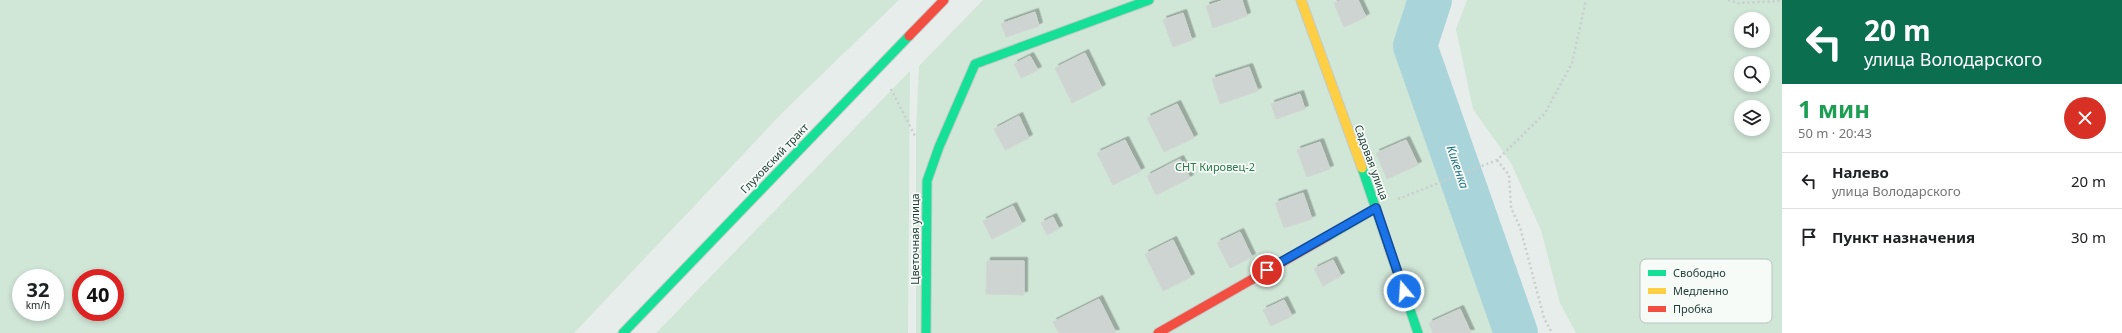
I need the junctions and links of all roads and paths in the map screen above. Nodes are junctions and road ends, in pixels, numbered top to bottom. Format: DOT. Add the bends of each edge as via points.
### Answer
graph roads {
  1 [pos="944,0"];
  2 [pos="1149,0"];
  3 [pos="1301,0"];
  4 [pos="1586,0"];
  5 [pos="1728,0"];
  6 [pos="1782,1"];
  7 [pos="879,66"];
  8 [pos="918,142"];
  9 [pos="1497,160"];
  10 [pos="1376,208"];
  11 [pos="623,333"];
  12 [pos="926,333"];
  13 [pos="1158,333"];
  14 [pos="1418,333"];
  15 [pos="1552,333"];
  1 -- 7 [label="street, Глуховский тракт"];
  2 -- 12 [label="street, Цветочная улица" via="975,64 927,180"];
  3 -- 10 [label="street, Садовая улица"];
  4 -- 9 [label="path" via="1572,63 1545,113"];
  5 -- 6 [label="path" via="1738,3"];
  7 -- 8 [label="path"];
  7 -- 11 [label="street, Глуховский тракт"];
  9 -- 10 [label="path" via="1443,179"];
  9 -- 15 [label="path" via="1509,175 1511,208 1520,227 1544,318"];
  10 -- 13 [label="street"];
  10 -- 14 [label="street, Садовая улица"];
}
